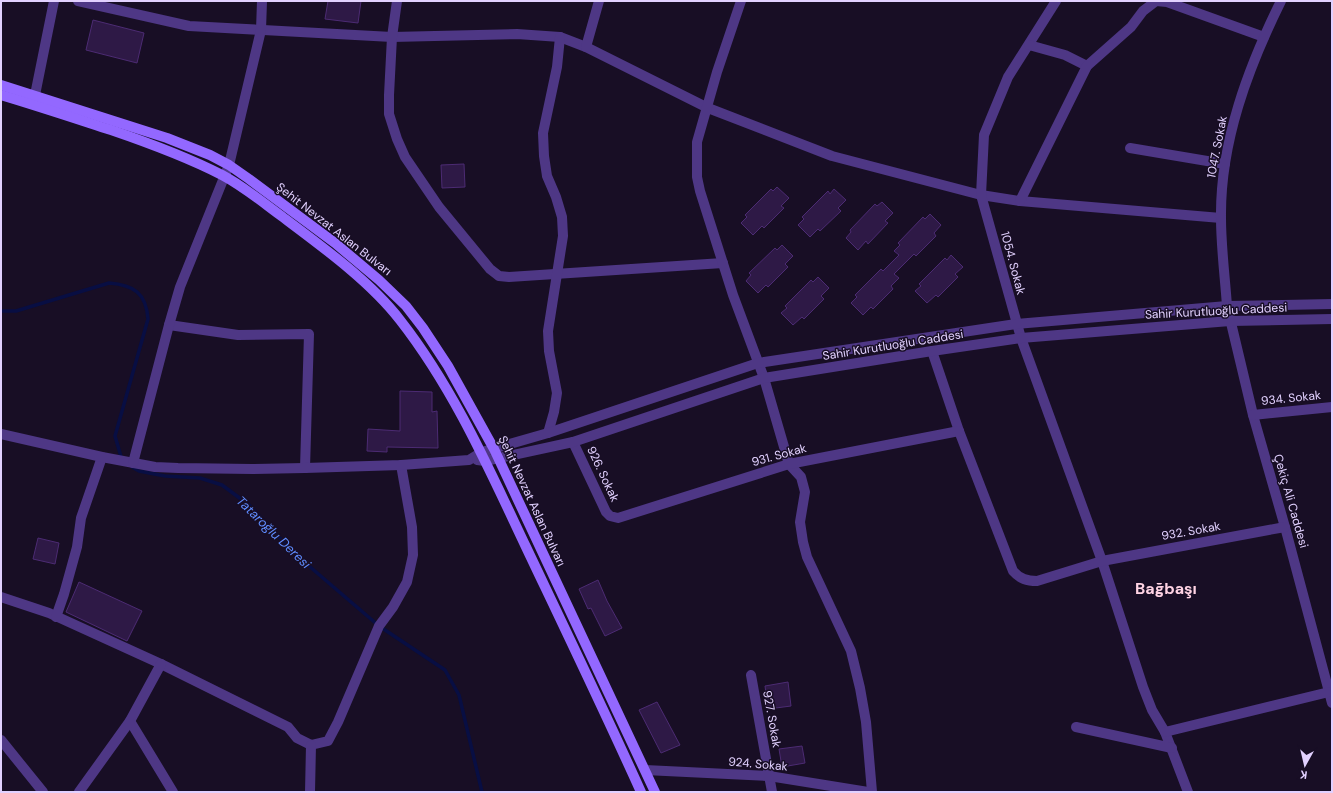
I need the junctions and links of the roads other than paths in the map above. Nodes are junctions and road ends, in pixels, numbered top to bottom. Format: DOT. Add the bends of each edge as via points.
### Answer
graph roads {
  1 [pos="54,1"];
  2 [pos="78,1"];
  3 [pos="262,1"];
  4 [pos="397,1"];
  5 [pos="599,1"];
  6 [pos="741,1"];
  7 [pos="1056,1"];
  8 [pos="1281,1"];
  9 [pos="260,30"];
  10 [pos="392,37"];
  11 [pos="560,37"];
  12 [pos="1264,37"];
  13 [pos="1029,46"];
  14 [pos="586,47"];
  15 [pos="1087,66"];
  16 [pos="1,85"];
  17 [pos="1,95"];
  18 [pos="35,95"];
  19 [pos="708,108"];
  20 [pos="1130,148"];
  21 [pos="1224,164"];
  22 [pos="229,166"];
  23 [pos="224,176"];
  24 [pos="980,195"];
  25 [pos="1020,201"];
  26 [pos="1221,218"];
  27 [pos="723,263"];
  28 [pos="558,273"];
  29 [pos="1332,304"];
  30 [pos="1227,306"];
  31 [pos="1332,319"];
  32 [pos="1230,321"];
  33 [pos="1016,324"];
  34 [pos="169,325"];
  35 [pos="1021,338"];
  36 [pos="932,351"];
  37 [pos="758,363"];
  38 [pos="764,378"];
  39 [pos="1332,407"];
  40 [pos="1253,415"];
  41 [pos="959,431"];
  42 [pos="548,433"];
  43 [pos="1,434"];
  44 [pos="573,442"];
  45 [pos="496,454"];
  46 [pos="102,457"];
  47 [pos="483,457"];
  48 [pos="133,463"];
  49 [pos="789,464"];
  50 [pos="401,465"];
  51 [pos="305,468"];
  52 [pos="610,516"];
  53 [pos="1285,527"];
  54 [pos="1102,561"];
  55 [pos="2,598"];
  56 [pos="56,616"];
  57 [pos="161,664"];
  58 [pos="751,675"];
  59 [pos="1329,692"];
  60 [pos="1332,703"];
  61 [pos="130,721"];
  62 [pos="1076,727"];
  63 [pos="1165,732"];
  64 [pos="1,740"];
  65 [pos="311,745"];
  66 [pos="1172,748"];
  67 [pos="645,770"];
  68 [pos="768,776"];
  69 [pos="43,792"];
  70 [pos="79,792"];
  71 [pos="173,792"];
  72 [pos="310,792"];
  73 [pos="641,792"];
  74 [pos="655,792"];
  75 [pos="772,792"];
  76 [pos="868,792"];
  77 [pos="872,792"];
  78 [pos="1188,792"];
  1 -- 18 [label="street"];
  2 -- 9 [label="street" via="189,26"];
  3 -- 9 [label="street"];
  4 -- 10 [label="street"];
  5 -- 14 [label="street"];
  6 -- 19 [label="street" via="717,72"];
  7 -- 13 [label="street, 1054. Sokak"];
  8 -- 12 [label="street, 1047. Sokak"];
  9 -- 10 [label="street"];
  9 -- 22 [label="street"];
  10 -- 11 [label="street" via="517,34"];
  10 -- 28 [label="street" via="389,114 405,157 439,207 490,269 499,276"];
  11 -- 14 [label="street"];
  11 -- 28 [label="street" via="543,133 547,176 562,217 563,236"];
  12 -- 15 [label="street" via="1167,2 1156,1"];
  12 -- 21 [label="street, 1047. Sokak" via="1243,90"];
  13 -- 15 [label="street" via="1066,55"];
  13 -- 24 [label="street, 1054. Sokak" via="1008,77 984,135"];
  14 -- 19 [label="street"];
  15 -- 25 [label="street"];
  16 -- 18 [label="main road, Şehit Nevzat Aslan Bulvarı"];
  17 -- 23 [label="main road, Şehit Nevzat Aslan Bulvarı" via="159,147"];
  18 -- 22 [label="main road, Şehit Nevzat Aslan Bulvarı" via="167,138 210,155"];
  19 -- 24 [label="street" via="832,156"];
  19 -- 27 [label="street" via="697,142 697,177"];
  20 -- 21 [label="street"];
  21 -- 26 [label="street, 1047. Sokak"];
  22 -- 23 [label="street"];
  22 -- 45 [label="main road, Şehit Nevzat Aslan Bulvarı" via="335,243 406,306 448,366"];
  23 -- 34 [label="street" via="180,287"];
  23 -- 47 [label="main road, Şehit Nevzat Aslan Bulvarı" via="337,259 399,318 439,378"];
  24 -- 25 [label="street"];
  24 -- 33 [label="street, 1054. Sokak"];
  25 -- 26 [label="street"];
  26 -- 30 [label="street, 1047. Sokak"];
  27 -- 28 [label="street"];
  27 -- 37 [label="street"];
  28 -- 42 [label="street" via="548,332 557,393"];
  29 -- 30 [label="street, Sahir Kurutluoğlu Caddesi"];
  30 -- 32 [label="street, Çekiç Ali Caddesi"];
  30 -- 33 [label="street, Sahir Kurutluoğlu Caddesi"];
  31 -- 32 [label="street, Sahir Kurutluoğlu Caddesi"];
  32 -- 35 [label="street, Sahir Kurutluoğlu Caddesi"];
  32 -- 40 [label="street, Çekiç Ali Caddesi"];
  33 -- 35 [label="street, 1054. Sokak"];
  33 -- 37 [label="street, Sahir Kurutluoğlu Caddesi"];
  34 -- 48 [label="street"];
  34 -- 51 [label="street" via="238,335 309,334"];
  35 -- 36 [label="street, Sahir Kurutluoğlu Caddesi"];
  35 -- 54 [label="street, 1054. Sokak"];
  36 -- 38 [label="street, Sahir Kurutluoğlu Caddesi"];
  36 -- 41 [label="street"];
  37 -- 38 [label="street"];
  37 -- 42 [label="street, Sahir Kurutluoğlu Caddesi"];
  38 -- 44 [label="street, Sahir Kurutluoğlu Caddesi"];
  38 -- 49 [label="street"];
  39 -- 40 [label="street, 934. Sokak"];
  40 -- 53 [label="street, Çekiç Ali Caddesi"];
  41 -- 49 [label="street, 931. Sokak"];
  41 -- 54 [label="street, 932. Sokak" via="1013,571 1022,578 1038,581"];
  42 -- 45 [label="street, Sahir Kurutluoğlu Caddesi"];
  43 -- 46 [label="street"];
  44 -- 45 [label="street, Sahir Kurutluoğlu Caddesi"];
  44 -- 52 [label="street, 926. Sokak"];
  45 -- 47 [label="street"];
  45 -- 67 [label="main road, Şehit Nevzat Aslan Bulvarı"];
  46 -- 48 [label="street"];
  46 -- 56 [label="street" via="81,518 77,547"];
  47 -- 50 [label="street"];
  47 -- 73 [label="main road, Şehit Nevzat Aslan Bulvarı"];
  48 -- 51 [label="street" via="178,468"];
  49 -- 52 [label="street, 931. Sokak" via="621,517"];
  49 -- 77 [label="street" via="800,477 805,492 800,522 807,557 851,651 866,722"];
  50 -- 51 [label="street"];
  50 -- 65 [label="street" via="412,527 413,554 407,582 379,626 328,741"];
  53 -- 54 [label="street, 932. Sokak"];
  53 -- 59 [label="street, Çekiç Ali Caddesi"];
  54 -- 63 [label="street, 1054. Sokak" via="1143,687 1152,710"];
  55 -- 56 [label="street"];
  56 -- 57 [label="street"];
  57 -- 61 [label="street"];
  57 -- 65 [label="street" via="288,727 297,738"];
  58 -- 68 [label="street, 927. Sokak"];
  59 -- 60 [label="street, Çekiç Ali Caddesi"];
  59 -- 63 [label="street"];
  61 -- 70 [label="street"];
  61 -- 71 [label="street"];
  62 -- 66 [label="street"];
  63 -- 66 [label="street, 1054. Sokak"];
  64 -- 69 [label="street"];
  65 -- 72 [label="street"];
  66 -- 78 [label="street, 1054. Sokak"];
  67 -- 68 [label="street, 924. Sokak"];
  67 -- 74 [label="main road, Şehit Nevzat Aslan Bulvarı"];
  68 -- 75 [label="street, 927. Sokak"];
  68 -- 76 [label="street, 924. Sokak"];
}
